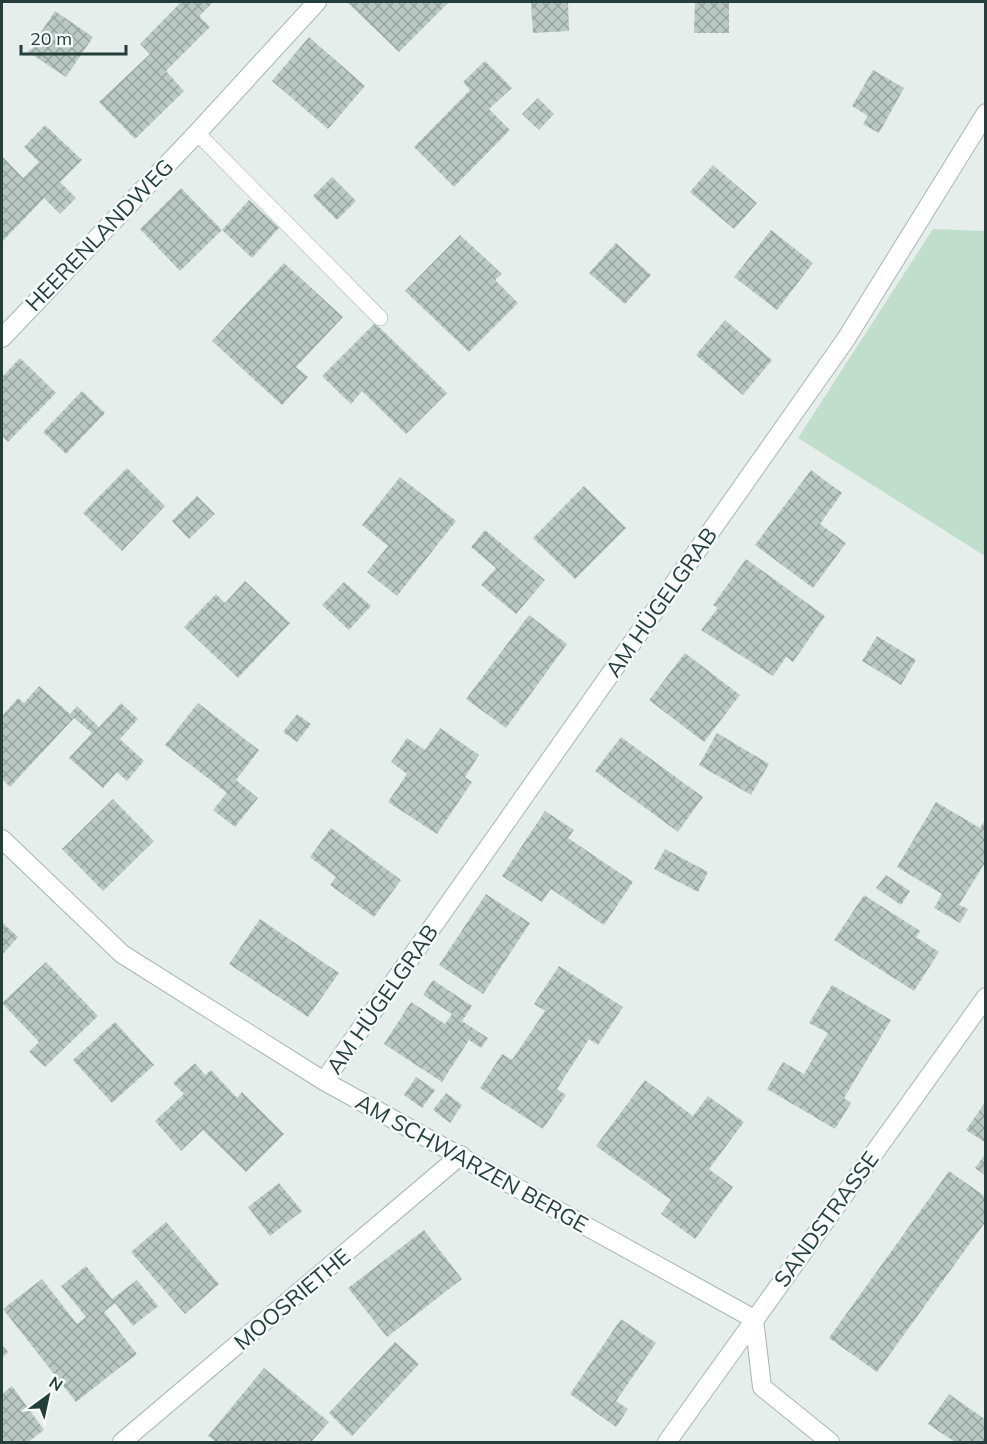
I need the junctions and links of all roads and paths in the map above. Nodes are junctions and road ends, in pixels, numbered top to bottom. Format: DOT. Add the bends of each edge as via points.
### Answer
graph roads {
  1 [pos="317,2"];
  2 [pos="986,113"];
  3 [pos="198,133"];
  4 [pos="380,318"];
  5 [pos="2,338"];
  6 [pos="2,840"];
  7 [pos="986,997"];
  8 [pos="324,1081"];
  9 [pos="461,1155"];
  10 [pos="754,1319"];
  11 [pos="123,1443"];
  12 [pos="667,1443"];
  13 [pos="830,1443"];
  1 -- 3 [label="street, HEERENLANDWEG"];
  2 -- 8 [label="street, AM HÜGELGRAB" via="846,339"];
  3 -- 4 [label="lane"];
  3 -- 5 [label="street, HEERENLANDWEG"];
  6 -- 8 [label="street, AM SCHWARZEN BERGE" via="122,954"];
  7 -- 10 [label="street, SANDSTRASSE"];
  8 -- 9 [label="street, AM SCHWARZEN BERGE"];
  9 -- 10 [label="street, AM SCHWARZEN BERGE"];
  9 -- 11 [label="street, MOOSRIETHE"];
  10 -- 12 [label="street, SANDSTRASSE"];
  10 -- 13 [label="street" via="762,1387"];
}
